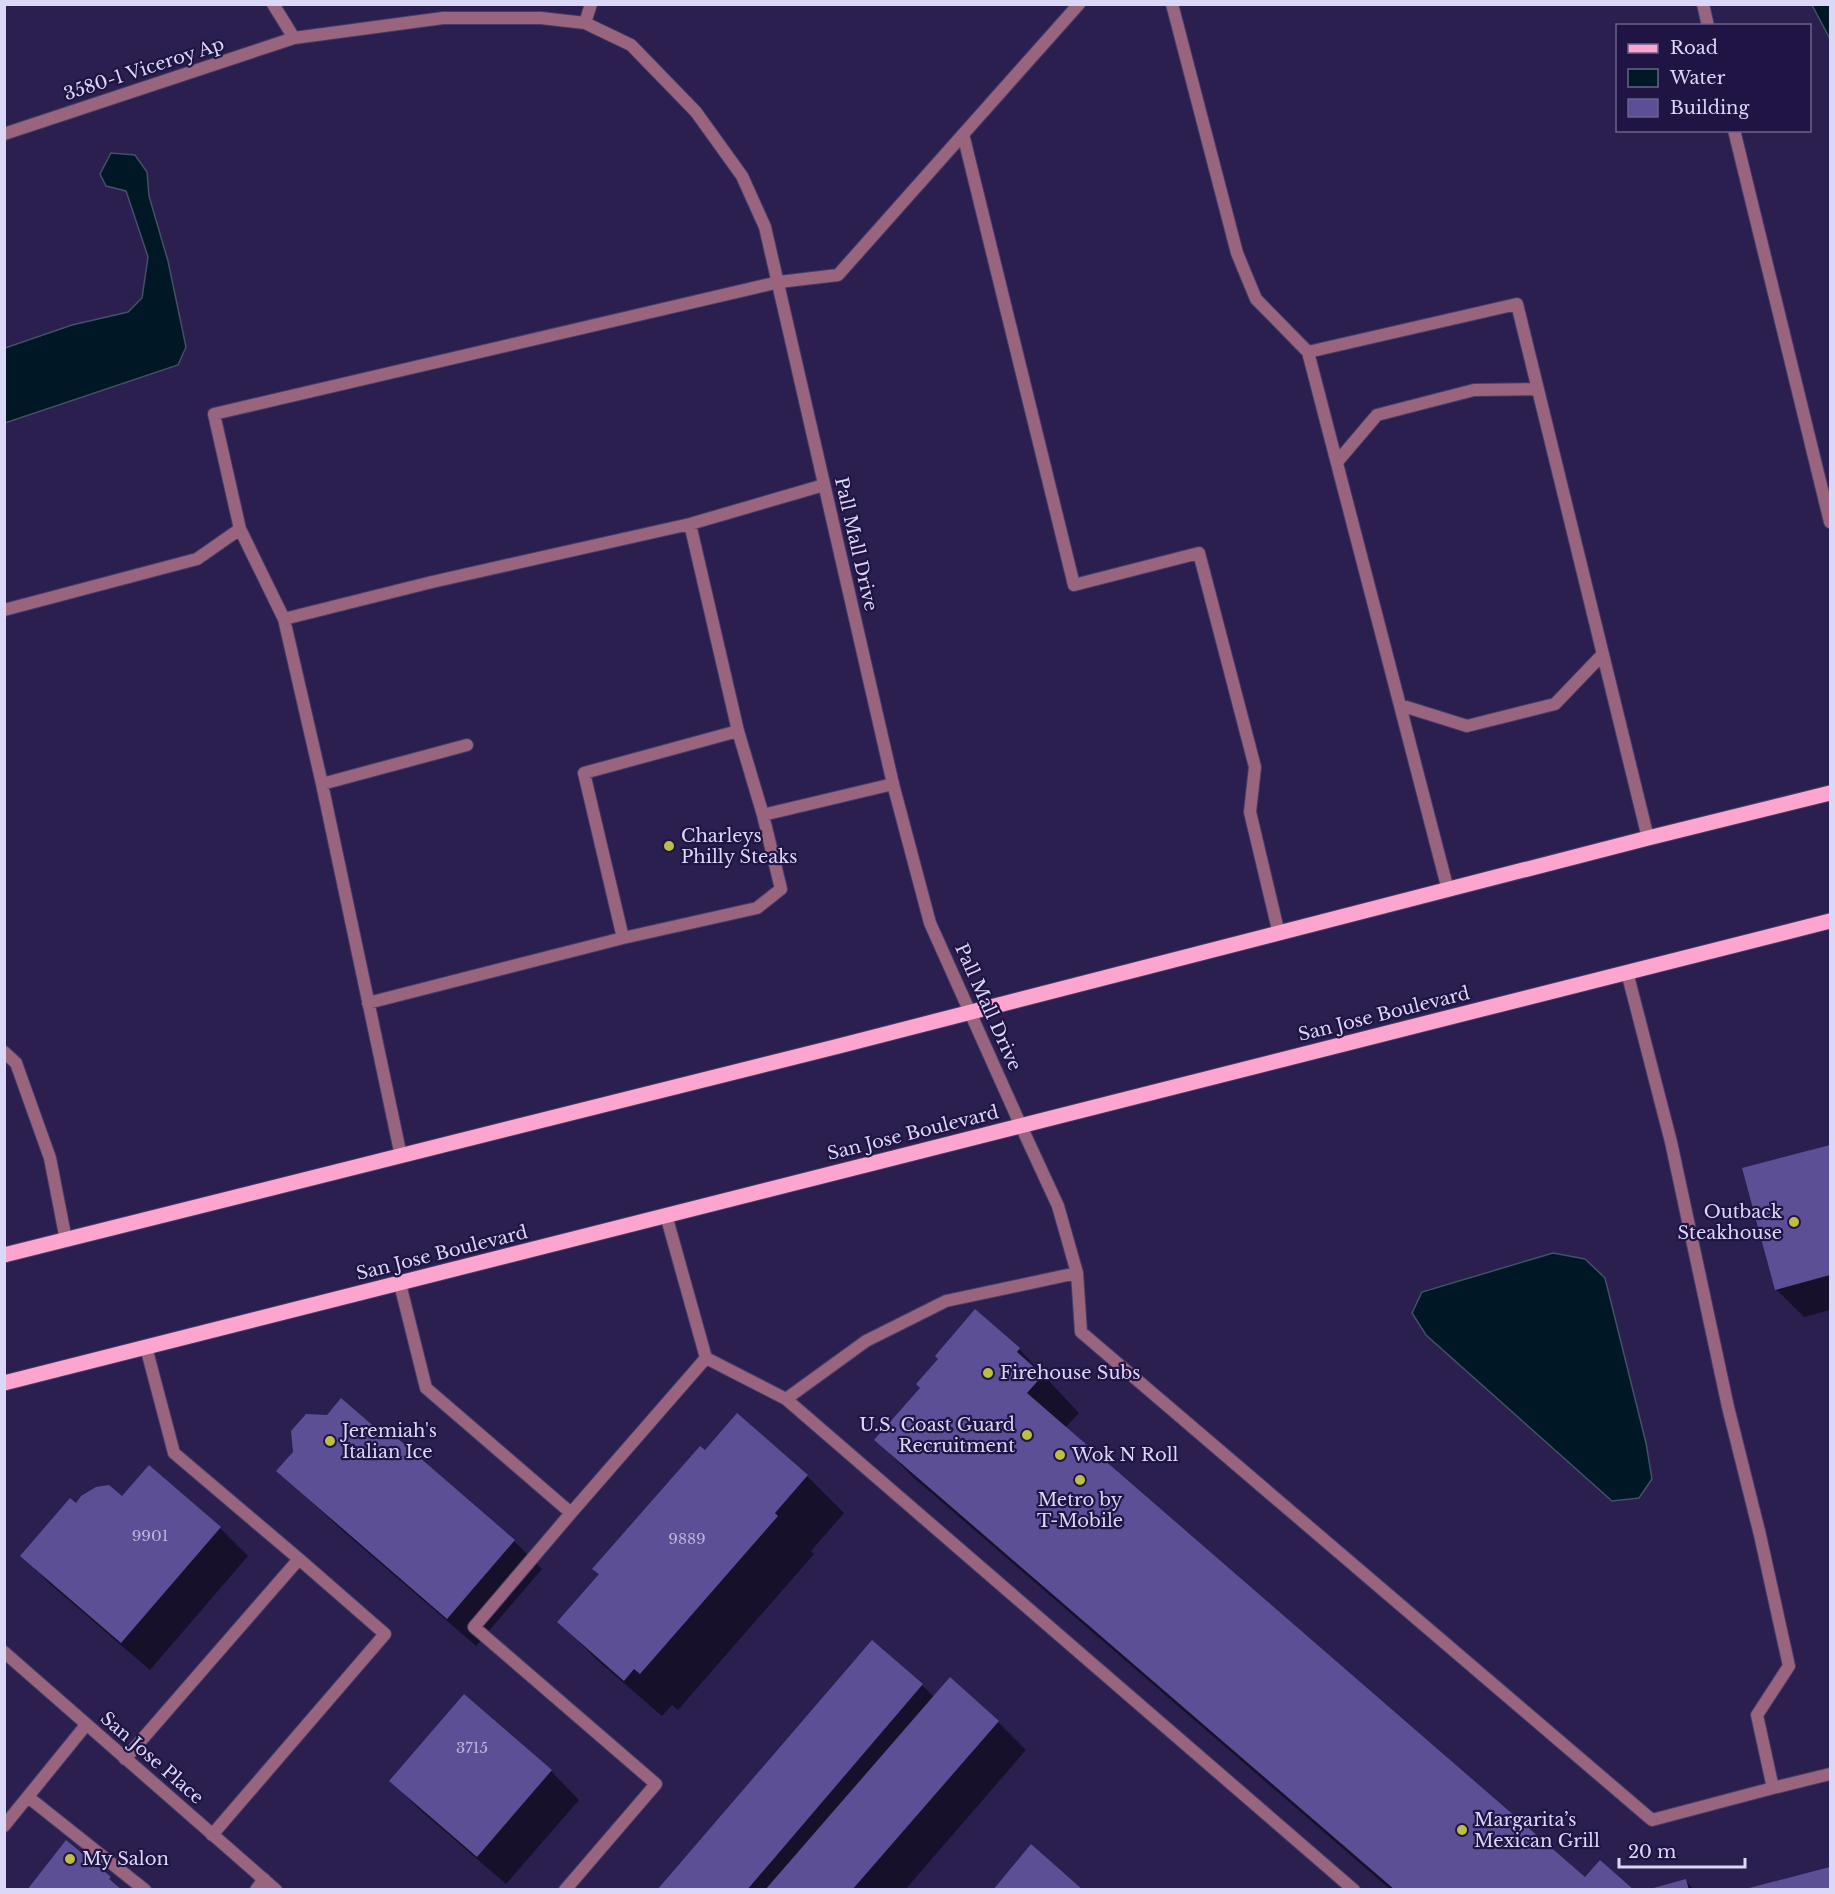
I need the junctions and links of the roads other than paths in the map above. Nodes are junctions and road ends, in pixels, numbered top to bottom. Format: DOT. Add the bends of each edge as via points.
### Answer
graph roads {
  1 [pos="273,4"];
  2 [pos="591,4"];
  3 [pos="1079,4"];
  4 [pos="1172,4"];
  5 [pos="1703,4"];
  6 [pos="585,23"];
  7 [pos="1708,24"];
  8 [pos="294,38"];
  9 [pos="1734,132"];
  10 [pos="4,134"];
  11 [pos="963,134"];
  12 [pos="779,282"];
  13 [pos="1308,352"];
  14 [pos="1538,389"];
  15 [pos="1337,462"];
  16 [pos="824,485"];
  17 [pos="1830,522"];
  18 [pos="690,524"];
  19 [pos="240,529"];
  20 [pos="4,610"];
  21 [pos="284,619"];
  22 [pos="1602,655"];
  23 [pos="1400,705"];
  24 [pos="738,731"];
  25 [pos="467,745"];
  26 [pos="322,784"];
  27 [pos="893,784"];
  28 [pos="1830,793"];
  29 [pos="763,815"];
  30 [pos="1648,838"];
  31 [pos="1448,890"];
  32 [pos="1830,921"];
  33 [pos="1279,934"];
  34 [pos="623,938"];
  35 [pos="1627,972"];
  36 [pos="368,1003"];
  37 [pos="971,1012"];
  38 [pos="4,1052"];
  39 [pos="1021,1126"];
  40 [pos="401,1156"];
  41 [pos="666,1215"];
  42 [pos="66,1240"];
  43 [pos="4,1255"];
  44 [pos="1077,1273"];
  45 [pos="400,1284"];
  46 [pos="146,1347"];
  47 [pos="706,1358"];
  48 [pos="4,1383"];
  49 [pos="786,1400"];
  50 [pos="571,1513"];
  51 [pos="299,1559"];
  52 [pos="4,1652"];
  53 [pos="86,1725"];
  54 [pos="125,1759"];
  55 [pos="1830,1774"];
  56 [pos="1773,1788"];
  57 [pos="28,1797"];
  58 [pos="4,1826"];
  59 [pos="212,1835"];
  60 [pos="264,1879"];
  61 [pos="145,1890"];
  62 [pos="256,1890"];
  63 [pos="276,1890"];
  64 [pos="565,1890"];
  65 [pos="1354,1890"];
  1 -- 8 [label="street"];
  2 -- 6 [label="street"];
  3 -- 11 [label="street"];
  4 -- 13 [label="street" via="1237,253 1256,299"];
  5 -- 7 [label="street"];
  6 -- 8 [label="street, 3580-1 Viceroy Ap" via="541,18 443,18"];
  6 -- 12 [label="street, Pall Mall Drive" via="630,45 696,112 742,176 765,227"];
  8 -- 10 [label="street, 3580-1 Viceroy Ap"];
  9 -- 17 [label="street"];
  11 -- 12 [label="street" via="838,274"];
  11 -- 33 [label="street" via="1074,585 1199,553 1255,767 1250,812"];
  12 -- 16 [label="street, Pall Mall Drive"];
  12 -- 19 [label="street" via="214,414"];
  13 -- 14 [label="street" via="1517,304"];
  13 -- 15 [label="street"];
  14 -- 15 [label="street" via="1473,390 1377,415"];
  14 -- 22 [label="street"];
  15 -- 23 [label="street"];
  16 -- 18 [label="street"];
  16 -- 27 [label="street, Pall Mall Drive"];
  18 -- 21 [label="street"];
  18 -- 24 [label="street"];
  19 -- 20 [label="street" via="197,560"];
  19 -- 21 [label="street"];
  21 -- 26 [label="street"];
  22 -- 23 [label="street" via="1555,704 1467,726"];
  22 -- 30 [label="street"];
  23 -- 31 [label="street"];
  24 -- 29 [label="street"];
  24 -- 34 [label="street" via="584,773"];
  25 -- 26 [label="street"];
  26 -- 36 [label="street"];
  27 -- 29 [label="street"];
  27 -- 37 [label="street, Pall Mall Drive" via="930,923"];
  28 -- 30 [label="main road"];
  29 -- 34 [label="street" via="781,889 756,908"];
  30 -- 31 [label="main road"];
  31 -- 33 [label="main road"];
  32 -- 35 [label="main road, San Jose Boulevard"];
  33 -- 37 [label="main road"];
  34 -- 36 [label="street"];
  35 -- 39 [label="main road, San Jose Boulevard"];
  35 -- 56 [label="street" via="1671,1142 1789,1666 1757,1715"];
  36 -- 40 [label="street"];
  37 -- 39 [label="street, Pall Mall Drive"];
  37 -- 40 [label="main road"];
  38 -- 42 [label="street" via="16,1062 50,1158"];
  39 -- 41 [label="main road, San Jose Boulevard"];
  39 -- 44 [label="street, Pall Mall Drive" via="1058,1206"];
  40 -- 42 [label="main road"];
  41 -- 45 [label="main road, San Jose Boulevard"];
  41 -- 47 [label="street"];
  42 -- 43 [label="main road"];
  44 -- 49 [label="street" via="946,1301 866,1341"];
  44 -- 56 [label="street, Pall Mall Drive" via="1081,1332 1652,1820"];
  45 -- 46 [label="main road, San Jose Boulevard"];
  45 -- 50 [label="street" via="426,1388"];
  46 -- 48 [label="main road, San Jose Boulevard"];
  46 -- 51 [label="street" via="174,1453"];
  47 -- 49 [label="street"];
  47 -- 50 [label="street"];
  49 -- 65 [label="street"];
  50 -- 64 [label="street" via="474,1627 656,1784"];
  51 -- 54 [label="street"];
  51 -- 59 [label="street" via="385,1634"];
  52 -- 53 [label="street, San Jose Place"];
  53 -- 54 [label="street, San Jose Place"];
  53 -- 57 [label="street"];
  54 -- 59 [label="street, San Jose Place"];
  55 -- 56 [label="street"];
  57 -- 58 [label="street"];
  57 -- 61 [label="street"];
  59 -- 60 [label="street, San Jose Place"];
  60 -- 62 [label="street"];
  60 -- 63 [label="street, San Jose Place"];
}
